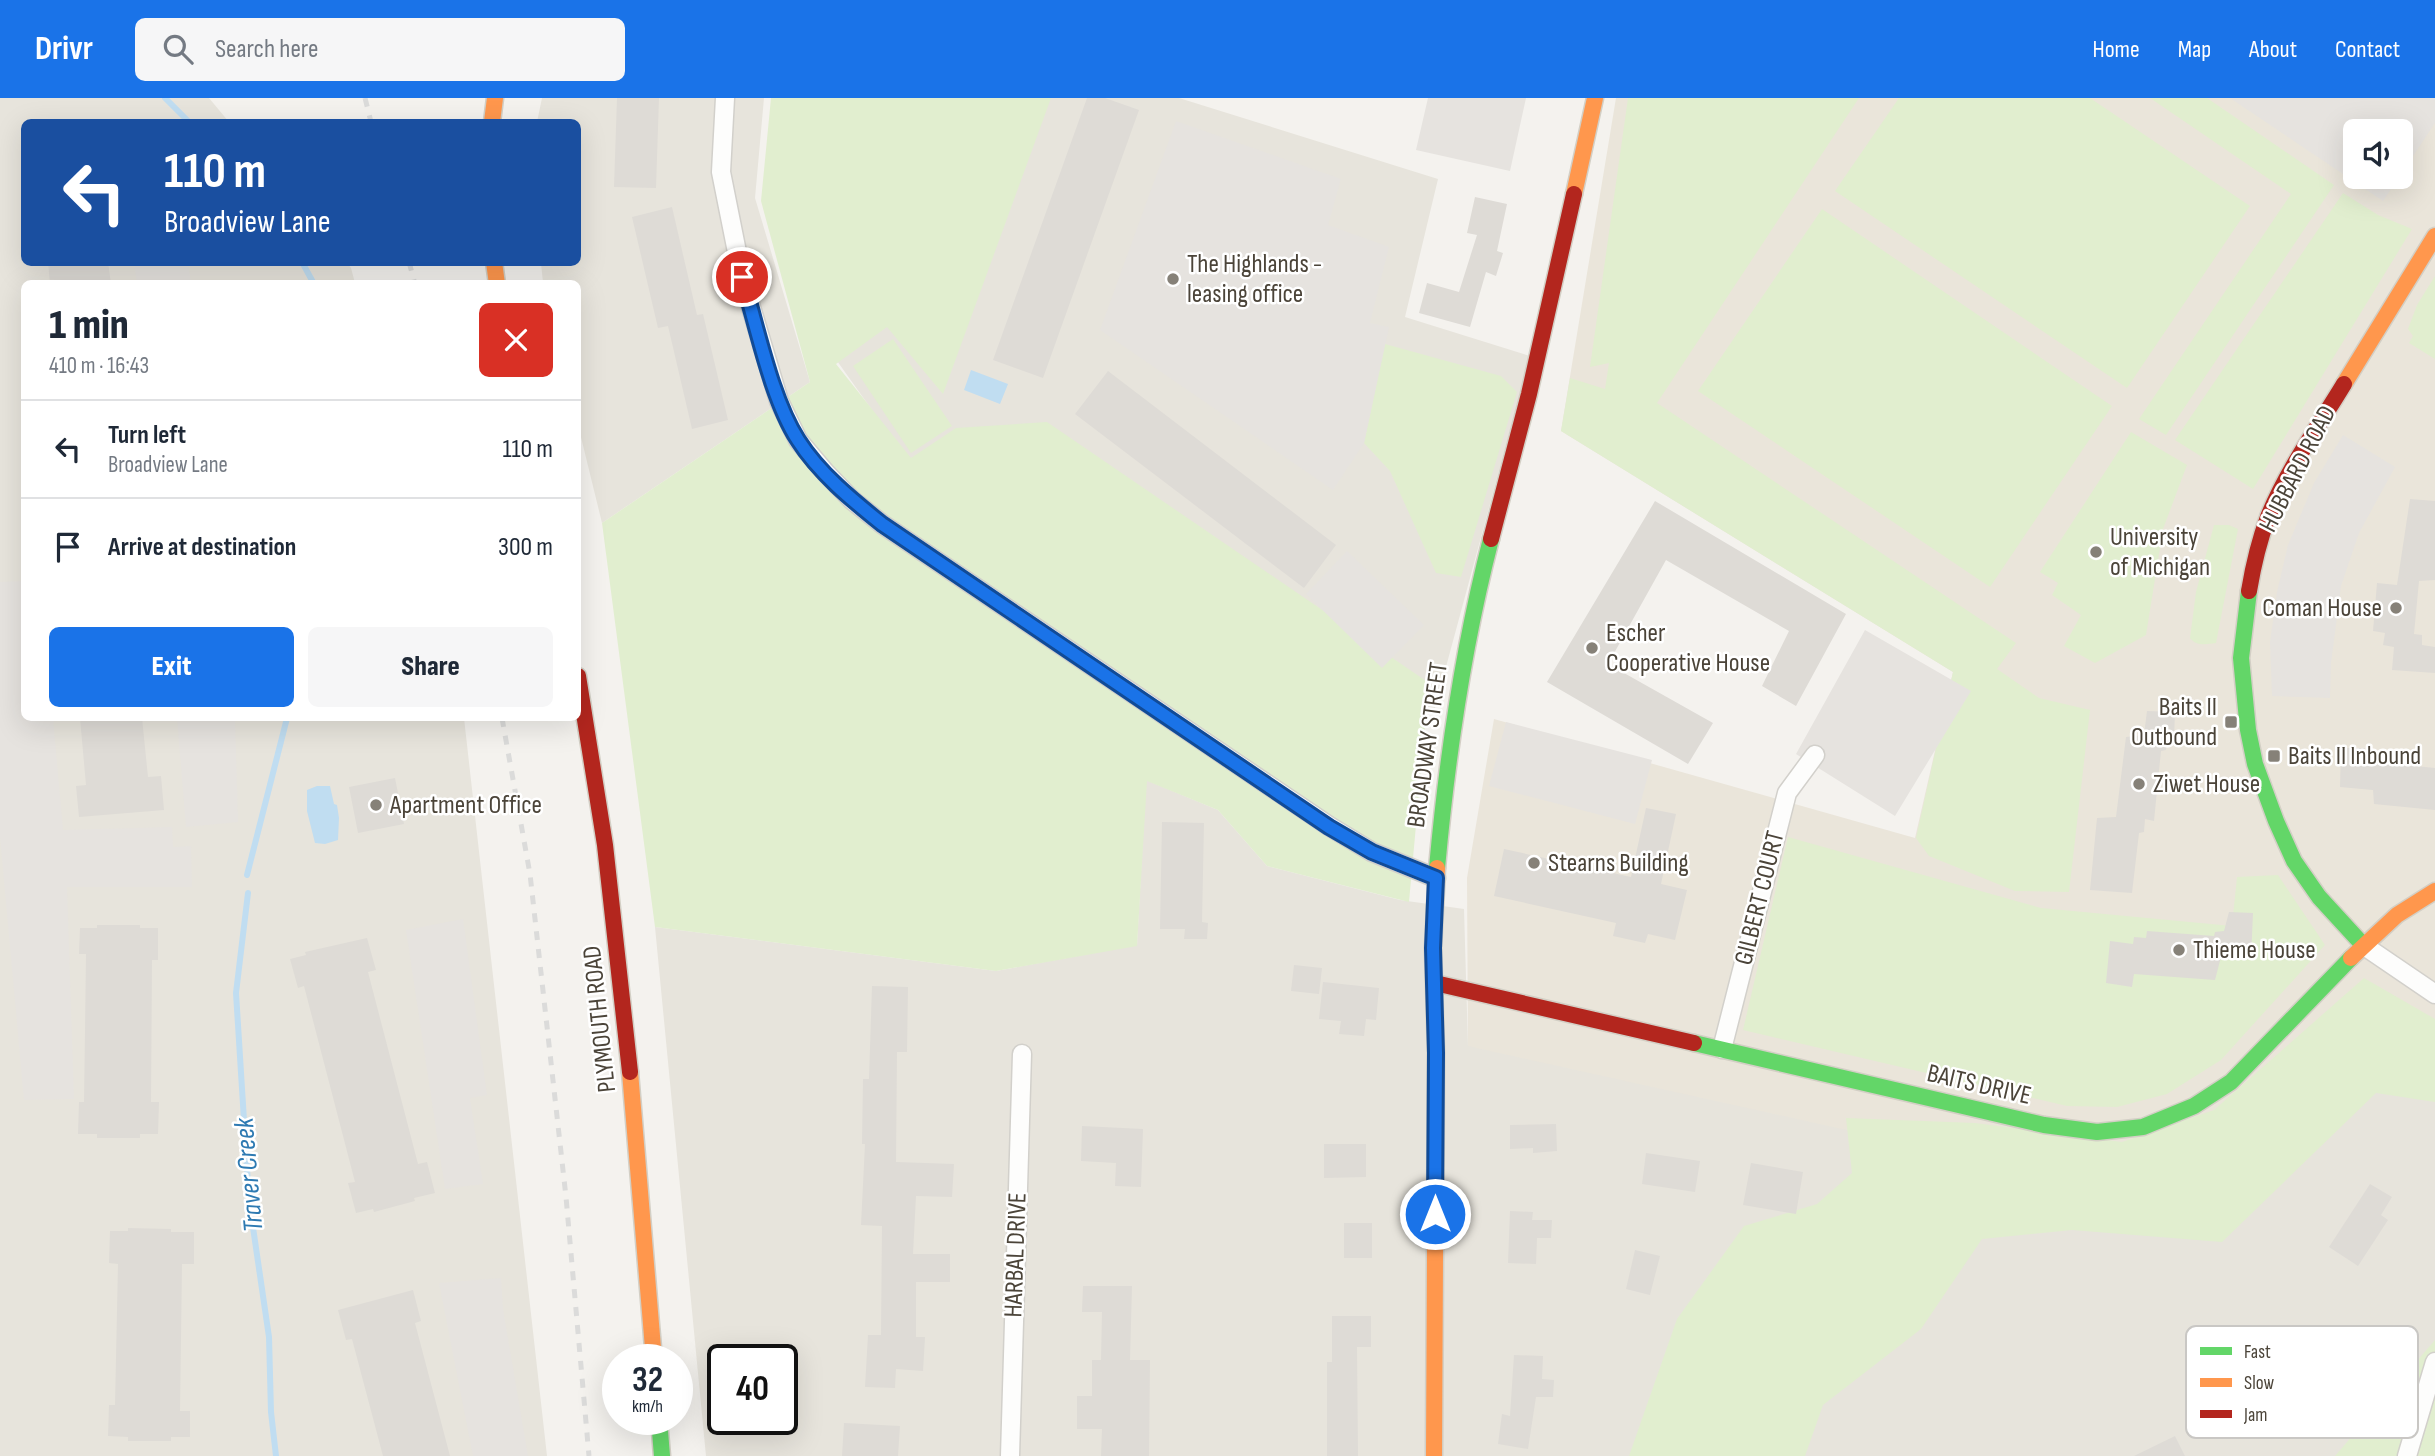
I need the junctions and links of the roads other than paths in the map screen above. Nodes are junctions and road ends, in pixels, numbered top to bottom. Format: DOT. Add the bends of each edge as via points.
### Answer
graph roads {
  1 [pos="495,98"];
  2 [pos="725,98"];
  3 [pos="1595,98"];
  4 [pos="492,119"];
  5 [pos="2435,236"];
  6 [pos="581,691"];
  7 [pos="1815,755"];
  8 [pos="1436,878"];
  9 [pos="2435,891"];
  10 [pos="2363,945"];
  11 [pos="1435,984"];
  12 [pos="2435,994"];
  13 [pos="1722,1049"];
  14 [pos="1022,1054"];
  15 [pos="653,1344"];
  16 [pos="2435,1362"];
  17 [pos="2418,1419"];
  18 [pos="660,1435"];
  19 [pos="2412,1438"];
  20 [pos="662,1456"];
  21 [pos="1010,1456"];
  22 [pos="1434,1456"];
  23 [pos="2407,1456"];
  1 -- 4 [label="street"];
  2 -- 8 [label="street" via="721,172 742,277 779,401 798,440 825,472 882,524 1329,827 1372,852"];
  3 -- 8 [label="street, BROADWAY STREET" via="1529,394 1474,610 1454,720"];
  5 -- 10 [label="street, HUBBARD ROAD" via="2291,471 2267,521 2245,611 2241,658 2255,764 2294,861 2319,897"];
  6 -- 15 [label="street, PLYMOUTH ROAD" via="606,845"];
  7 -- 13 [label="street, GILBERT COURT" via="1787,793"];
  8 -- 11 [label="street, BROADWAY STREET"];
  9 -- 10 [label="street, BAITS DRIVE" via="2397,915"];
  10 -- 12 [label="street, HUBBARD ROAD"];
  10 -- 13 [label="street, BAITS DRIVE" via="2231,1082 2194,1106 2143,1127 2097,1132 2044,1125"];
  11 -- 13 [label="street, BAITS DRIVE"];
  11 -- 22 [label="street, BROADWAY STREET"];
  14 -- 21 [label="street, HARBAL DRIVE"];
  16 -- 17 [label="street"];
  18 -- 20 [label="street"];
  19 -- 23 [label="street"];
}
